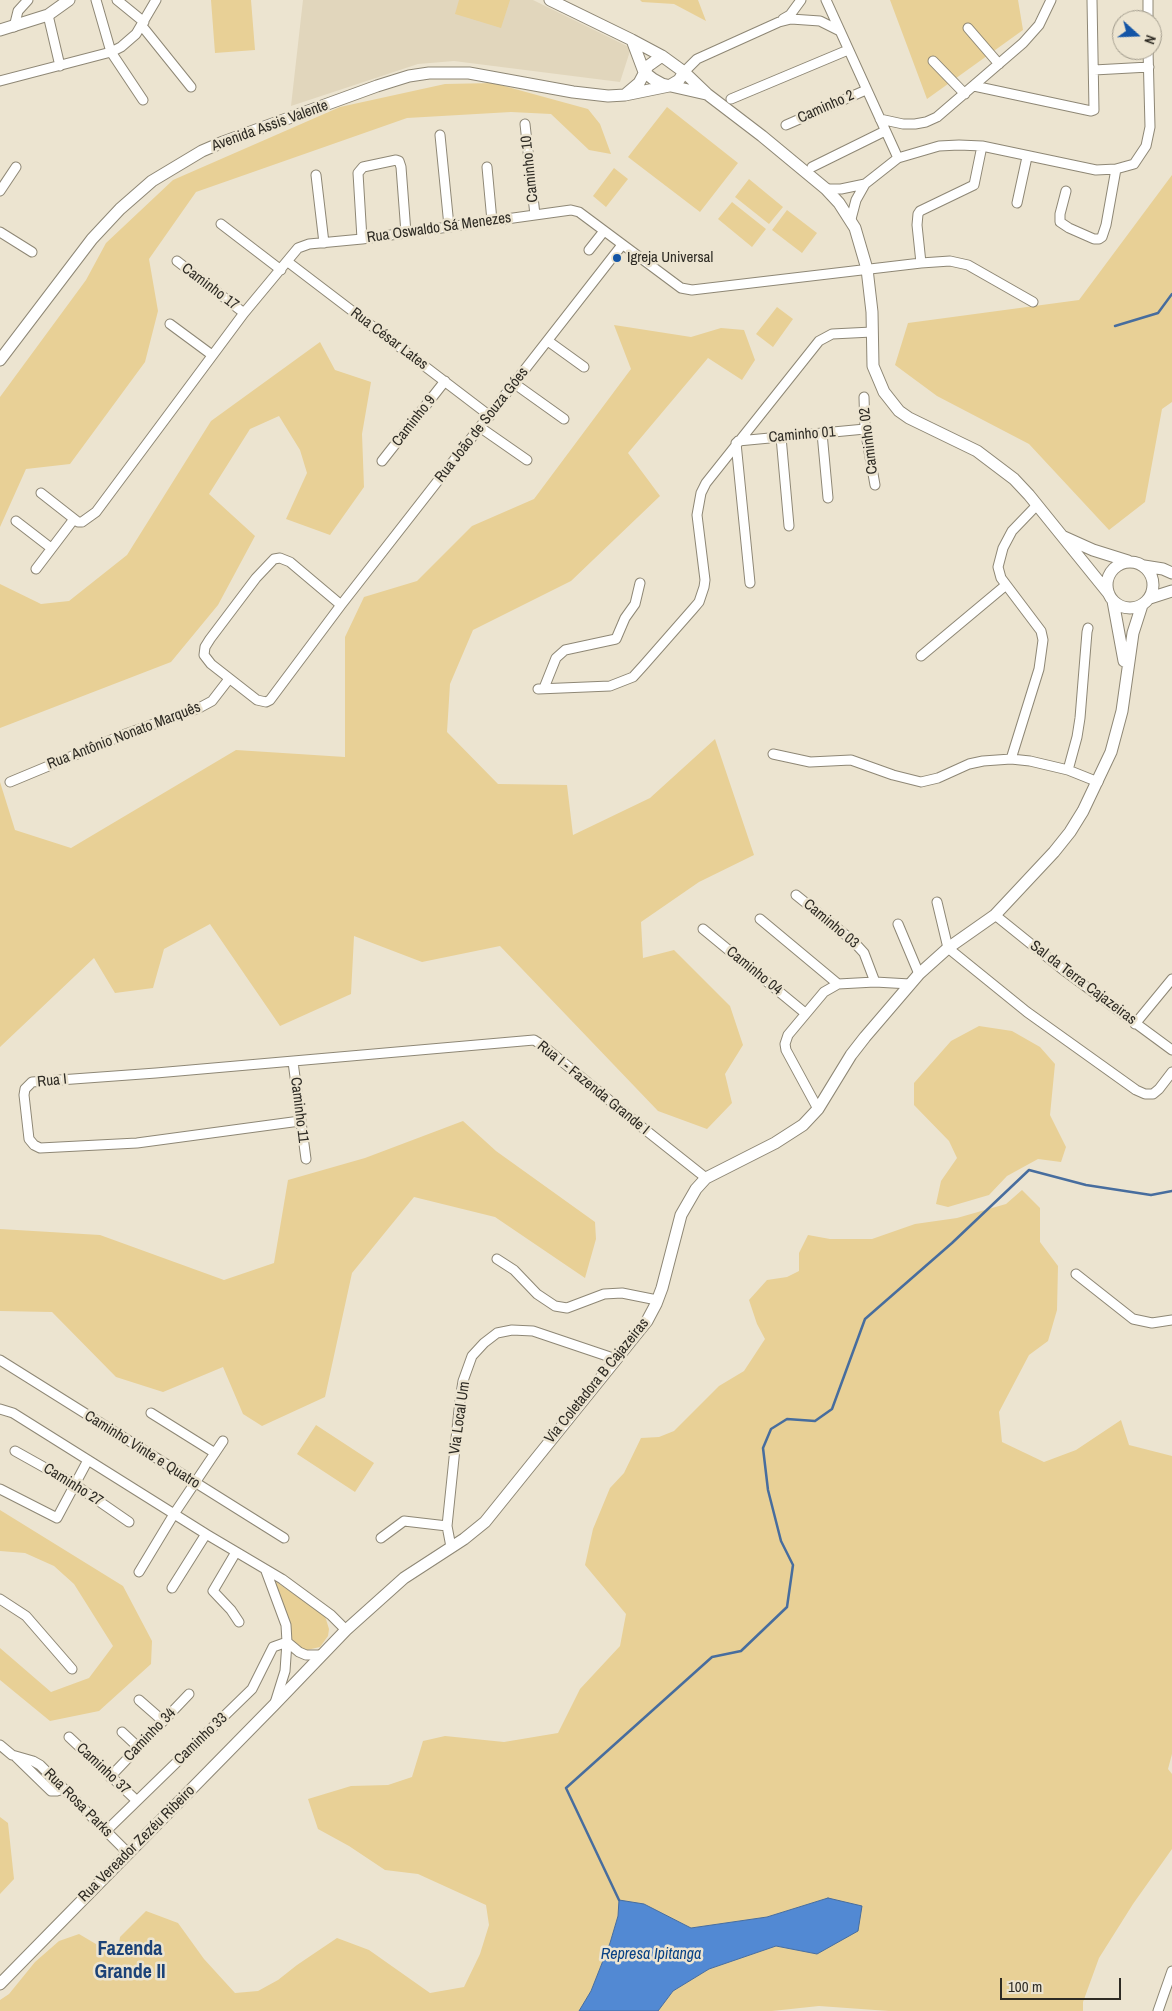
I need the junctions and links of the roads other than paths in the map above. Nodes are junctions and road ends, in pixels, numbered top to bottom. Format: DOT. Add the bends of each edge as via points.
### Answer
graph roads {
  1 [pos="28,0"];
  2 [pos="69,0"];
  3 [pos="96,0"];
  4 [pos="118,0"];
  5 [pos="156,0"];
  6 [pos="550,0"];
  7 [pos="801,0"];
  8 [pos="826,0"];
  9 [pos="1051,0"];
  10 [pos="1092,0"];
  11 [pos="48,15"];
  12 [pos="779,22"];
  13 [pos="143,24"];
  14 [pos="14,27"];
  15 [pos="968,28"];
  16 [pos="0,30"];
  17 [pos="840,31"];
  18 [pos="632,40"];
  19 [pos="848,50"];
  20 [pos="111,52"];
  21 [pos="662,56"];
  22 [pos="1148,60"];
  23 [pos="934,61"];
  24 [pos="999,64"];
  25 [pos="60,66"];
  26 [pos="1148,67"];
  27 [pos="1094,70"];
  28 [pos="644,72"];
  29 [pos="684,72"];
  30 [pos="0,81"];
  31 [pos="669,86"];
  32 [pos="974,86"];
  33 [pos="191,87"];
  34 [pos="866,90"];
  35 [pos="707,94"];
  36 [pos="965,94"];
  37 [pos="625,95"];
  38 [pos="731,99"];
  39 [pos="142,100"];
  40 [pos="880,119"];
  41 [pos="525,124"];
  42 [pos="786,125"];
  43 [pos="885,131"];
  44 [pos="440,135"];
  45 [pos="982,146"];
  46 [pos="1027,157"];
  47 [pos="898,158"];
  48 [pos="16,167"];
  49 [pos="487,167"];
  50 [pos="812,167"];
  51 [pos="1116,169"];
  52 [pos="316,175"];
  53 [pos="865,184"];
  54 [pos="826,189"];
  55 [pos="0,191"];
  56 [pos="1066,192"];
  57 [pos="1017,203"];
  58 [pos="535,215"];
  59 [pos="850,219"];
  60 [pos="492,221"];
  61 [pos="221,224"];
  62 [pos="449,226"];
  63 [pos="604,231"];
  64 [pos="0,232"];
  65 [pos="406,233"];
  66 [pos="362,239"];
  67 [pos="324,242"];
  68 [pos="622,245"];
  69 [pos="589,250"];
  70 [pos="32,252"];
  71 [pos="177,261"];
  72 [pos="288,262"];
  73 [pos="921,263"];
  74 [pos="867,269"];
  75 [pos="281,270"];
  76 [pos="1033,302"];
  77 [pos="244,313"];
  78 [pos="170,324"];
  79 [pos="872,332"];
  80 [pos="548,341"];
  81 [pos="212,355"];
  82 [pos="0,360"];
  83 [pos="584,367"];
  84 [pos="445,381"];
  85 [pos="515,384"];
  86 [pos="864,396"];
  87 [pos="490,416"];
  88 [pos="564,420"];
  89 [pos="481,428"];
  90 [pos="865,429"];
  91 [pos="822,433"];
  92 [pos="781,436"];
  93 [pos="737,442"];
  94 [pos="527,460"];
  95 [pos="382,461"];
  96 [pos="874,485"];
  97 [pos="41,493"];
  98 [pos="828,498"];
  99 [pos="1037,505"];
  100 [pos="74,519"];
  101 [pos="16,521"];
  102 [pos="789,526"];
  103 [pos="1061,535"];
  104 [pos="51,548"];
  105 [pos="1128,561"];
  106 [pos="1144,566"];
  107 [pos="36,569"];
  108 [pos="1172,573"];
  109 [pos="640,583"];
  110 [pos="750,583"];
  111 [pos="1006,585"];
  112 [pos="1172,591"];
  113 [pos="1111,598"];
  114 [pos="1146,602"];
  115 [pos="341,605"];
  116 [pos="1088,628"];
  117 [pos="921,656"];
  118 [pos="1125,677"];
  119 [pos="229,679"];
  120 [pos="774,754"];
  121 [pos="1011,759"];
  122 [pos="1068,770"];
  123 [pos="10,782"];
  124 [pos="1098,782"];
  125 [pos="796,895"];
  126 [pos="937,902"];
  127 [pos="995,915"];
  128 [pos="760,919"];
  129 [pos="898,924"];
  130 [pos="703,929"];
  131 [pos="948,948"];
  132 [pos="919,974"];
  133 [pos="1172,979"];
  134 [pos="874,982"];
  135 [pos="838,984"];
  136 [pos="910,984"];
  137 [pos="805,1013"];
  138 [pos="1135,1024"];
  139 [pos="1172,1050"];
  140 [pos="407,1051"];
  141 [pos="293,1062"];
  142 [pos="1172,1072"];
  143 [pos="818,1109"];
  144 [pos="300,1121"];
  145 [pos="306,1159"];
  146 [pos="706,1178"];
  147 [pos="497,1259"];
  148 [pos="1076,1274"];
  149 [pos="658,1300"];
  150 [pos="1172,1320"];
  151 [pos="616,1359"];
  152 [pos="0,1360"];
  153 [pos="0,1409"];
  154 [pos="151,1413"];
  155 [pos="0,1414"];
  156 [pos="0,1420"];
  157 [pos="222,1441"];
  158 [pos="15,1451"];
  159 [pos="215,1453"];
  160 [pos="88,1460"];
  161 [pos="74,1484"];
  162 [pos="195,1484"];
  163 [pos="0,1489"];
  164 [pos="174,1514"];
  165 [pos="129,1522"];
  166 [pos="447,1526"];
  167 [pos="206,1534"];
  168 [pos="284,1538"];
  169 [pos="381,1538"];
  170 [pos="451,1547"];
  171 [pos="236,1552"];
  172 [pos="266,1571"];
  173 [pos="139,1572"];
  174 [pos="172,1588"];
  175 [pos="0,1599"];
  176 [pos="238,1622"];
  177 [pos="346,1630"];
  178 [pos="335,1641"];
  179 [pos="287,1642"];
  180 [pos="320,1655"];
  181 [pos="72,1669"];
  182 [pos="189,1694"];
  183 [pos="139,1700"];
  184 [pos="274,1706"];
  185 [pos="163,1721"];
  186 [pos="122,1732"];
  187 [pos="69,1737"];
  188 [pos="0,1745"];
  189 [pos="138,1747"];
  190 [pos="110,1777"];
  191 [pos="136,1800"];
  192 [pos="106,1831"];
  193 [pos="128,1853"];
  194 [pos="1172,1971"];
  195 [pos="0,1984"];
  196 [pos="1158,2011"];
  1 -- 14 [label="street" via="18,11"];
  2 -- 11 [label="main road"];
  3 -- 20 [label="street"];
  4 -- 13 [label="street"];
  5 -- 13 [label="street"];
  6 -- 18 [label="main road"];
  7 -- 12 [label="street" via="790,15"];
  8 -- 17 [label="street"];
  9 -- 24 [label="street" via="1035,31"];
  10 -- 27 [label="street"];
  11 -- 14 [label="main road"];
  11 -- 25 [label="street"];
  12 -- 17 [label="street" via="809,19 829,24"];
  12 -- 29 [label="street" via="696,59"];
  13 -- 20 [label="street" via="128,42"];
  13 -- 33 [label="street"];
  14 -- 16 [label="main road"];
  15 -- 24 [label="street"];
  17 -- 19 [label="street"];
  18 -- 21 [label="main road"];
  18 -- 28 [label="main road"];
  19 -- 34 [label="street"];
  19 -- 38 [label="street"];
  20 -- 25 [label="street"];
  20 -- 39 [label="street"];
  21 -- 28 [label="main road"];
  21 -- 29 [label="main road"];
  22 -- 26 [label="street"];
  23 -- 36 [label="street"];
  24 -- 32 [label="street"];
  25 -- 30 [label="street"];
  26 -- 27 [label="street"];
  26 -- 51 [label="street" via="1150,127 1146,146 1134,164"];
  27 -- 32 [label="street" via="1094,110 1091,111"];
  28 -- 31 [label="main road" via="656,82"];
  28 -- 37 [label="main road" via="635,88"];
  29 -- 31 [label="main road"];
  29 -- 35 [label="main road"];
  31 -- 35 [label="main road, Avenida Assis Valente"];
  31 -- 37 [label="main road, Avenida Assis Valente"];
  32 -- 36 [label="street"];
  34 -- 40 [label="street"];
  34 -- 42 [label="street, Caminho 2"];
  35 -- 54 [label="main road"];
  36 -- 40 [label="street" via="926,122 903,124"];
  37 -- 82 [label="main road, Avenida Assis Valente" via="582,93 469,73 429,73 377,86 223,142 152,181 120,209 92,239"];
  40 -- 43 [label="street"];
  41 -- 58 [label="street, Caminho 10"];
  43 -- 47 [label="street"];
  43 -- 50 [label="street"];
  44 -- 62 [label="street"];
  45 -- 46 [label="street"];
  45 -- 47 [label="street" via="939,146"];
  45 -- 73 [label="street" via="974,185 918,214"];
  46 -- 51 [label="street" via="1096,170"];
  46 -- 57 [label="street"];
  47 -- 53 [label="street"];
  48 -- 55 [label="street"];
  49 -- 60 [label="street"];
  51 -- 56 [label="street" via="1106,225 1099,239 1060,222"];
  52 -- 67 [label="street"];
  53 -- 54 [label="street"];
  53 -- 59 [label="street"];
  54 -- 59 [label="main road"];
  58 -- 60 [label="street, Rua Oswaldo Sá Menezes"];
  58 -- 63 [label="street, Rua Oswaldo Sá Menezes" via="571,210 579,212"];
  59 -- 74 [label="main road"];
  60 -- 62 [label="street, Rua Oswaldo Sá Menezes"];
  61 -- 75 [label="street"];
  62 -- 65 [label="street, Rua Oswaldo Sá Menezes"];
  63 -- 68 [label="street, Rua Oswaldo Sá Menezes"];
  63 -- 69 [label="street"];
  64 -- 70 [label="street"];
  65 -- 66 [label="street, Rua Oswaldo Sá Menezes"];
  65 -- 66 [label="street" via="401,163 396,160 363,167 357,177"];
  66 -- 67 [label="street, Rua Oswaldo Sá Menezes"];
  67 -- 72 [label="street, Rua Oswaldo Sá Menezes" via="298,248"];
  68 -- 74 [label="street, Rua Oswaldo Sá Menezes" via="676,286 692,290"];
  68 -- 80 [label="street, Rua João de Souza Góes"];
  71 -- 77 [label="street, Caminho 17"];
  72 -- 75 [label="street, Rua Oswaldo Sá Menezes"];
  72 -- 84 [label="street, Rua César Lates"];
  73 -- 74 [label="street, Rua Oswaldo Sá Menezes"];
  73 -- 76 [label="street, Rua Oswaldo Sá Menezes" via="950,261 968,265"];
  74 -- 79 [label="main road"];
  75 -- 77 [label="street, Rua Oswaldo Sá Menezes"];
  77 -- 81 [label="street, Rua Oswaldo Sá Menezes"];
  78 -- 81 [label="street"];
  79 -- 93 [label="street" via="832,334 819,341"];
  79 -- 99 [label="main road" via="872,366 884,392 899,410 977,451 1014,479"];
  80 -- 83 [label="street"];
  80 -- 85 [label="street, Rua João de Souza Góes"];
  81 -- 100 [label="street, Rua Oswaldo Sá Menezes" via="108,497 89,518 82,522"];
  84 -- 87 [label="street, Rua César Lates"];
  84 -- 95 [label="street, Caminho 9"];
  85 -- 87 [label="street, Rua João de Souza Góes"];
  85 -- 88 [label="street"];
  86 -- 90 [label="street, Caminho 02"];
  87 -- 89 [label="street, Rua João de Souza Góes"];
  89 -- 94 [label="street"];
  89 -- 115 [label="street, Rua João de Souza Góes"];
  90 -- 91 [label="street, Caminho 01"];
  90 -- 96 [label="street, Caminho 02"];
  91 -- 92 [label="street, Caminho 01"];
  91 -- 98 [label="street"];
  92 -- 93 [label="street, Caminho 01"];
  92 -- 102 [label="street"];
  93 -- 109 [label="street" via="706,483 698,504 705,580 699,602 632,677 610,686 541,688 556,658 565,650 616,639 635,604"];
  93 -- 110 [label="street"];
  97 -- 100 [label="street"];
  99 -- 103 [label="main road"];
  99 -- 111 [label="street" via="1012,531 1003,548 999,573"];
  100 -- 104 [label="street"];
  101 -- 104 [label="street"];
  103 -- 105 [label="main road"];
  103 -- 113 [label="main road"];
  104 -- 107 [label="street"];
  105 -- 106 [label="main road"];
  105 -- 113 [label="main road" via="1113,569 1108,577"];
  106 -- 108 [label="main road"];
  106 -- 114 [label="main road" via="1150,571 1154,585"];
  111 -- 117 [label="street"];
  111 -- 121 [label="street" via="1041,631 1043,640 1039,669"];
  112 -- 114 [label="main road"];
  113 -- 114 [label="main road" via="1127,608"];
  113 -- 118 [label="main road, Via Coletadora B Cajazeiras" via="1122,641"];
  114 -- 118 [label="main road, Via Coletadora B Cajazeiras" via="1133,633"];
  115 -- 119 [label="street, Rua João de Souza Góes" via="270,700 257,700"];
  115 -- 119 [label="street, Rua João de Souza Góes" via="290,562 274,559 204,647 207,660"];
  116 -- 122 [label="street" via="1080,718"];
  118 -- 124 [label="main road, Via Coletadora B Cajazeiras" via="1118,730"];
  119 -- 123 [label="street, Rua Antônio Nonato Marquês" via="212,701 199,708"];
  120 -- 121 [label="street" via="810,762 851,760 921,782 969,764"];
  121 -- 122 [label="street"];
  122 -- 124 [label="street"];
  124 -- 127 [label="main road, Via Coletadora B Cajazeiras" via="1070,832"];
  125 -- 134 [label="street, Caminho 03" via="864,953"];
  126 -- 131 [label="street"];
  127 -- 131 [label="main road, Via Coletadora B Cajazeiras"];
  127 -- 138 [label="street, Sal da Terra Cajazeiras"];
  128 -- 135 [label="street"];
  129 -- 132 [label="street"];
  130 -- 137 [label="street, Caminho 04"];
  131 -- 132 [label="main road, Via Coletadora B Cajazeiras"];
  131 -- 142 [label="street" via="1027,1012 1136,1090 1152,1094"];
  132 -- 136 [label="main road, Via Coletadora B Cajazeiras"];
  133 -- 138 [label="street"];
  134 -- 135 [label="street"];
  134 -- 136 [label="street"];
  135 -- 137 [label="street" via="824,992"];
  136 -- 143 [label="main road, Via Coletadora B Cajazeiras" via="851,1055"];
  137 -- 143 [label="street" via="785,1044"];
  138 -- 139 [label="street, Sal da Terra Cajazeiras"];
  140 -- 141 [label="street, Rua I"];
  140 -- 146 [label="street, Rua I - Fazenda Grande I" via="527,1040 538,1042"];
  141 -- 144 [label="street, Caminho 11"];
  141 -- 144 [label="street, Rua I" via="32,1082 25,1088 24,1095 29,1139 40,1148 137,1143"];
  143 -- 146 [label="main road, Via Coletadora B Cajazeiras" via="794,1133"];
  144 -- 145 [label="street, Caminho 11"];
  146 -- 149 [label="main road, Via Coletadora B Cajazeiras" via="680,1215"];
  147 -- 149 [label="street" via="555,1306 567,1308 604,1294"];
  148 -- 150 [label="street" via="1133,1320 1152,1323"];
  149 -- 151 [label="main road, Via Coletadora B Cajazeiras" via="647,1321"];
  151 -- 166 [label="street, Via Local Um" via="533,1331 497,1333 484,1343 472,1356 463,1381"];
  151 -- 170 [label="main road, Via Coletadora B Cajazeiras" via="493,1512"];
  152 -- 162 [label="street, Caminho Vinte e Quatro"];
  153 -- 160 [label="street" via="13,1413"];
  154 -- 159 [label="street"];
  155 -- 156 [label="street"];
  157 -- 159 [label="street"];
  158 -- 161 [label="street, Caminho 27"];
  159 -- 162 [label="street"];
  160 -- 161 [label="street"];
  160 -- 164 [label="street"];
  161 -- 163 [label="street" via="57,1518"];
  161 -- 165 [label="street, Caminho 27"];
  162 -- 164 [label="street"];
  162 -- 168 [label="street, Caminho Vinte e Quatro"];
  164 -- 167 [label="street"];
  164 -- 173 [label="street"];
  166 -- 169 [label="street" via="404,1520"];
  166 -- 170 [label="street, Via Local Um"];
  167 -- 171 [label="street"];
  167 -- 174 [label="street"];
  170 -- 177 [label="main road, Via Coletadora B Cajazeiras" via="404,1578"];
  171 -- 172 [label="street"];
  171 -- 176 [label="street" via="214,1588 214,1594"];
  172 -- 177 [label="street" via="331,1615"];
  172 -- 179 [label="street, Rua Vereador Zezéu Ribeiro" via="286,1625"];
  175 -- 181 [label="street" via="26,1616"];
  177 -- 178 [label="main road, Via Coletadora B Cajazeiras"];
  178 -- 180 [label="main road, Rua Vereador Zezéu Ribeiro"];
  179 -- 180 [label="street" via="306,1655"];
  179 -- 184 [label="street, Rua Vereador Zezéu Ribeiro" via="285,1671"];
  179 -- 191 [label="street, Caminho 33" via="273,1646 252,1689"];
  180 -- 184 [label="main road, Rua Vereador Zezéu Ribeiro"];
  182 -- 185 [label="street, Caminho 34"];
  183 -- 185 [label="street"];
  184 -- 193 [label="main road, Rua Vereador Zezéu Ribeiro"];
  185 -- 189 [label="street, Caminho 34"];
  186 -- 189 [label="street"];
  187 -- 190 [label="street, Caminho 37"];
  188 -- 192 [label="street, Rua Rosa Parks" via="16,1757 37,1763"];
  189 -- 190 [label="street, Caminho 34"];
  190 -- 191 [label="street, Caminho 37"];
  191 -- 192 [label="street, Caminho 33"];
  192 -- 193 [label="street, Rua Rosa Parks"];
  193 -- 195 [label="main road, Rua Vereador Zezéu Ribeiro"];
  194 -- 196 [label="street"];
}
